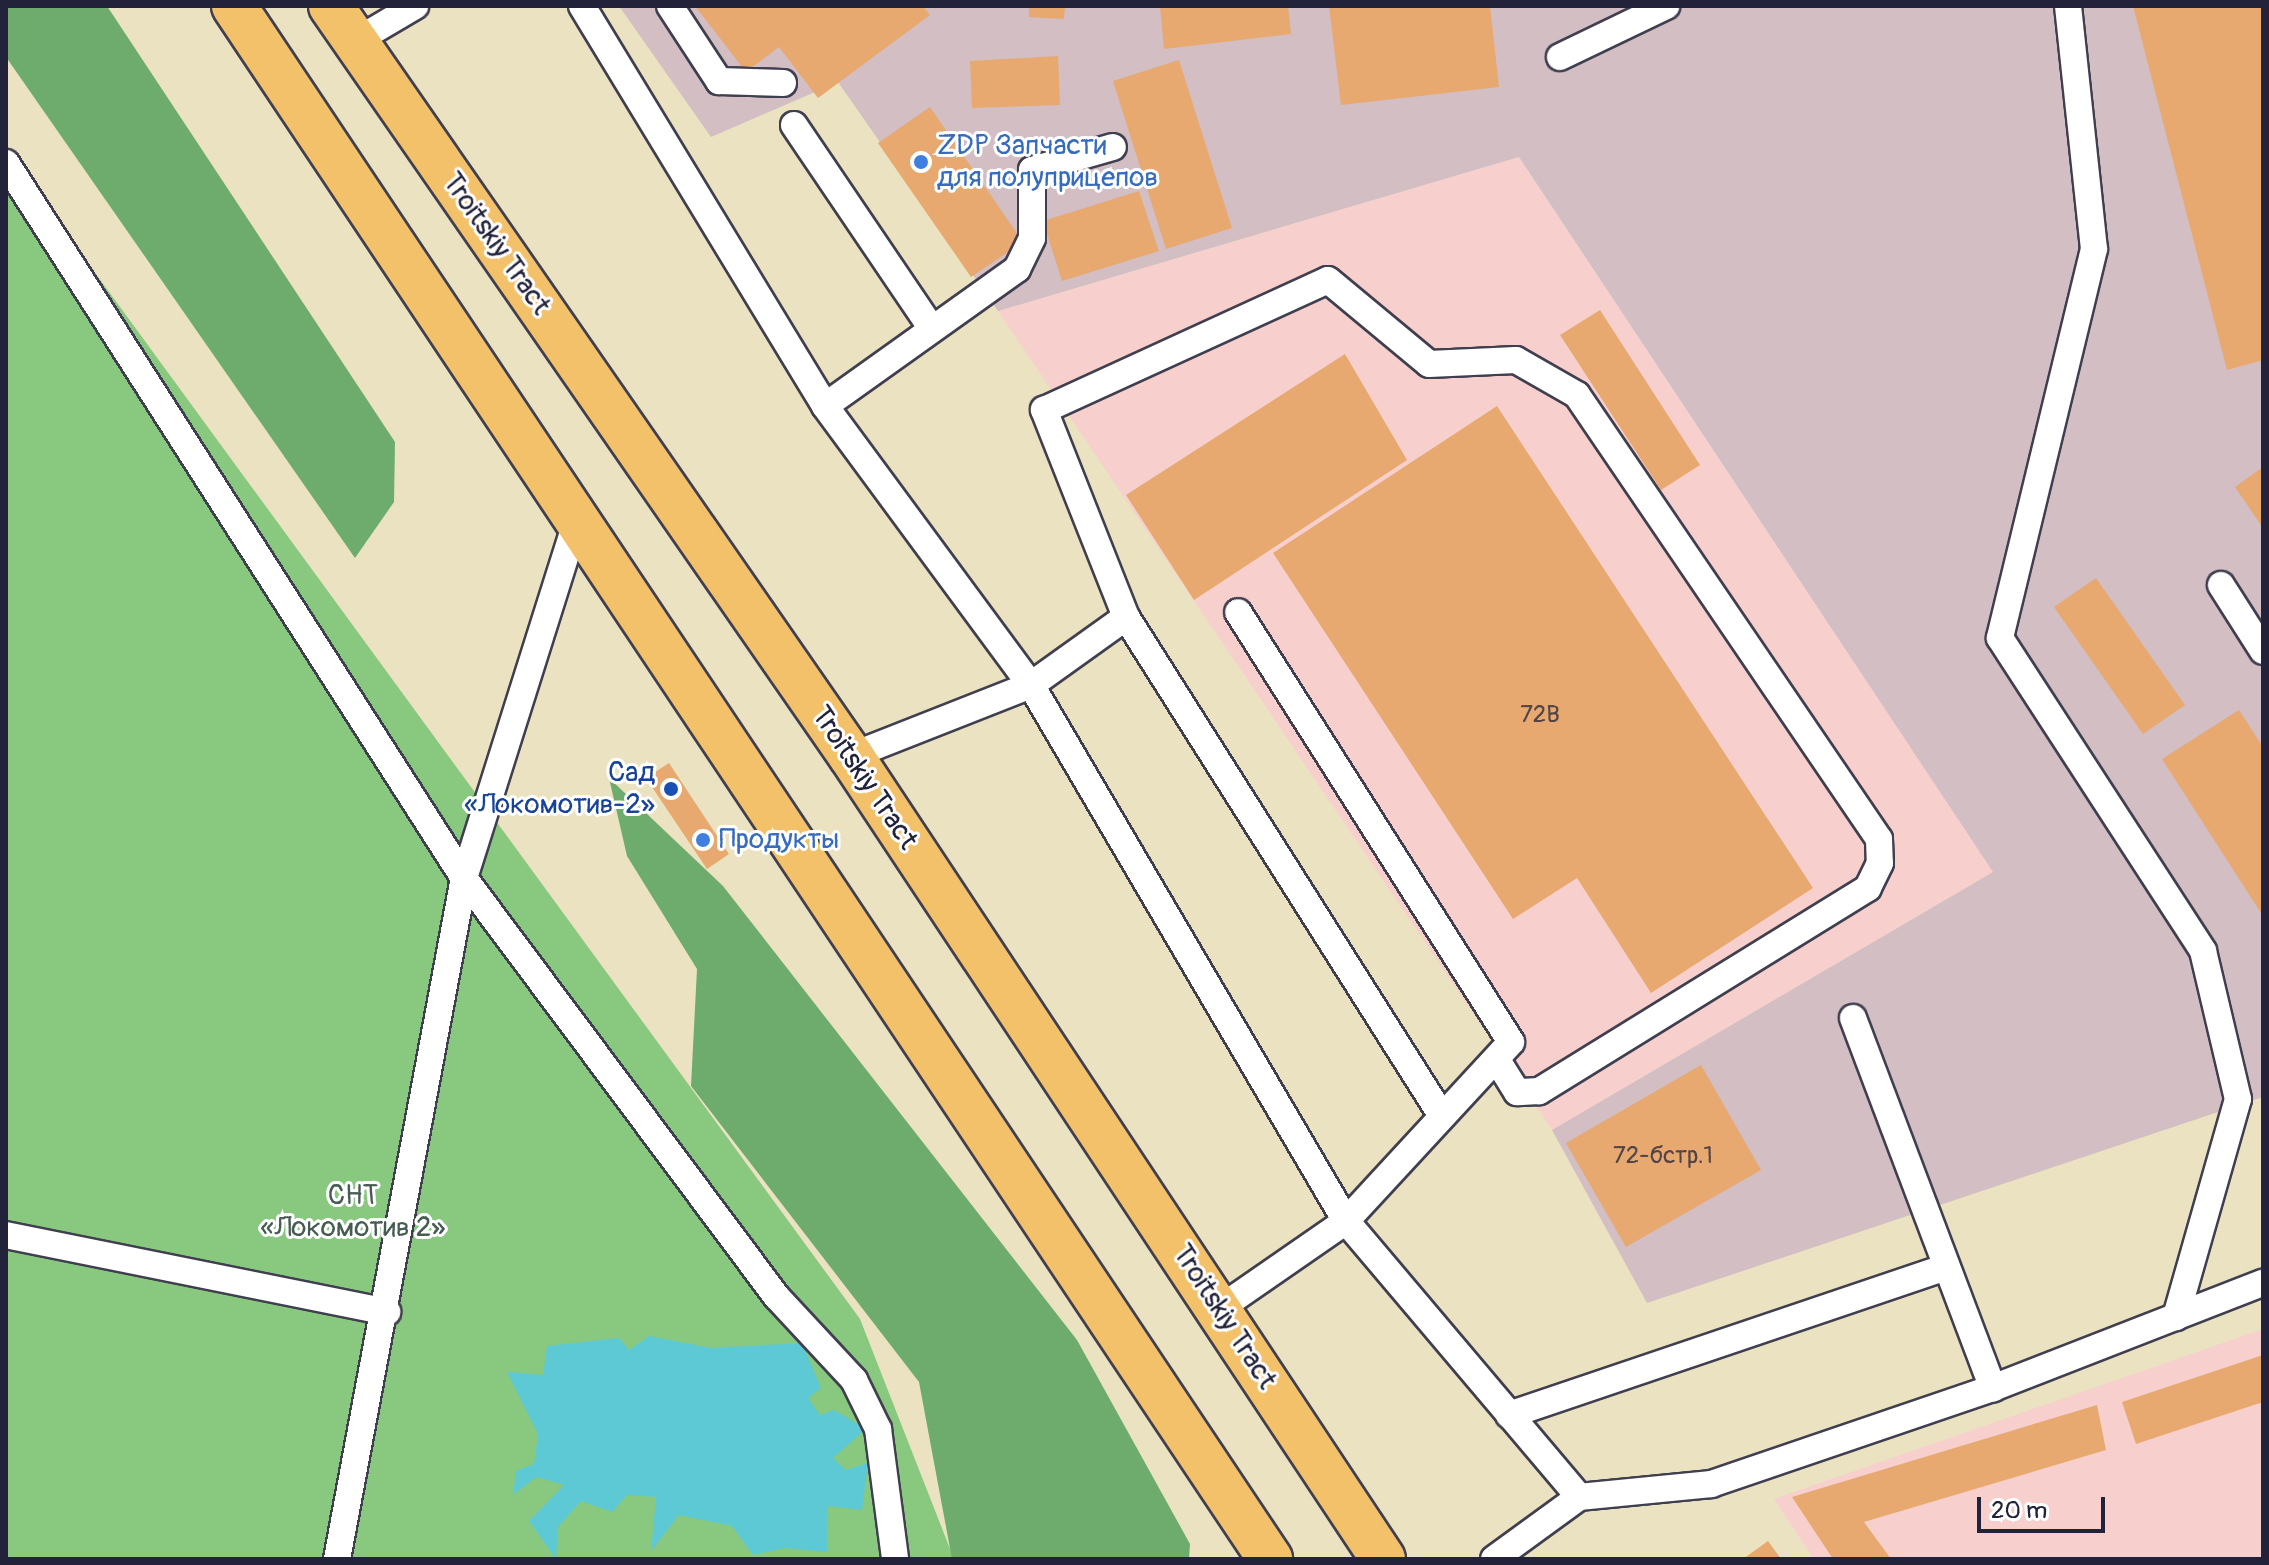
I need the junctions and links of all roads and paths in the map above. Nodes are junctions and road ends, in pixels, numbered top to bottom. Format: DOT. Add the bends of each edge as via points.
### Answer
graph roads {
  1 [pos="234,6"];
  2 [pos="415,6"];
  3 [pos="582,6"];
  4 [pos="670,6"];
  5 [pos="1666,6"];
  6 [pos="2068,6"];
  7 [pos="342,24"];
  8 [pos="1560,57"];
  9 [pos="783,83"];
  10 [pos="794,125"];
  11 [pos="1113,147"];
  12 [pos="6,163"];
  13 [pos="932,329"];
  14 [pos="825,406"];
  15 [pos="577,520"];
  16 [pos="2221,585"];
  17 [pos="1238,612"];
  18 [pos="1126,617"];
  19 [pos="2263,651"];
  20 [pos="1031,685"];
  21 [pos="851,756"];
  22 [pos="464,878"];
  23 [pos="1853,1018"];
  24 [pos="1496,1059"];
  25 [pos="1442,1116"];
  26 [pos="1346,1221"];
  27 [pos="6,1235"];
  28 [pos="1947,1267"];
  29 [pos="2263,1283"];
  30 [pos="1219,1309"];
  31 [pos="387,1312"];
  32 [pos="2176,1317"];
  33 [pos="1993,1388"];
  34 [pos="1509,1415"];
  35 [pos="1579,1497"];
  36 [pos="337,1559"];
  37 [pos="895,1559"];
  38 [pos="1270,1559"];
  39 [pos="1383,1559"];
  40 [pos="1494,1559"];
  1 -- 15 [label="main road"];
  2 -- 7 [label="lane"];
  3 -- 14 [label="lane"];
  4 -- 9 [label="lane" via="719,81"];
  5 -- 8 [label="lane"];
  6 -- 32 [label="lane" via="2094,249 2000,638 2203,951 2238,1099"];
  7 -- 21 [label="main road, Troitskiy Tract"];
  10 -- 13 [label="lane"];
  11 -- 13 [label="lane" via="1032,170 1032,238 1017,269"];
  12 -- 22 [label="lane"];
  13 -- 14 [label="lane"];
  14 -- 20 [label="lane"];
  15 -- 22 [label="lane"];
  15 -- 38 [label="main road"];
  16 -- 19 [label="lane"];
  17 -- 24 [label="lane" via="1511,1042"];
  18 -- 20 [label="lane"];
  18 -- 24 [label="lane" via="1044,410 1328,280 1429,364 1516,360 1577,395 1879,839 1880,863 1868,888 1539,1091 1517,1092"];
  18 -- 25 [label="lane"];
  20 -- 21 [label="lane"];
  20 -- 26 [label="lane"];
  21 -- 30 [label="main road, Troitskiy Tract"];
  22 -- 31 [label="lane"];
  22 -- 37 [label="lane" via="776,1296 854,1380 878,1429"];
  23 -- 28 [label="lane"];
  24 -- 25 [label="lane"];
  25 -- 26 [label="lane"];
  26 -- 30 [label="lane"];
  26 -- 34 [label="lane"];
  27 -- 31 [label="lane"];
  28 -- 33 [label="lane"];
  28 -- 34 [label="lane"];
  29 -- 32 [label="lane"];
  30 -- 39 [label="main road, Troitskiy Tract"];
  31 -- 36 [label="lane"];
  32 -- 33 [label="lane"];
  33 -- 35 [label="lane" via="1711,1484"];
  34 -- 35 [label="lane"];
  35 -- 40 [label="lane"];
}
